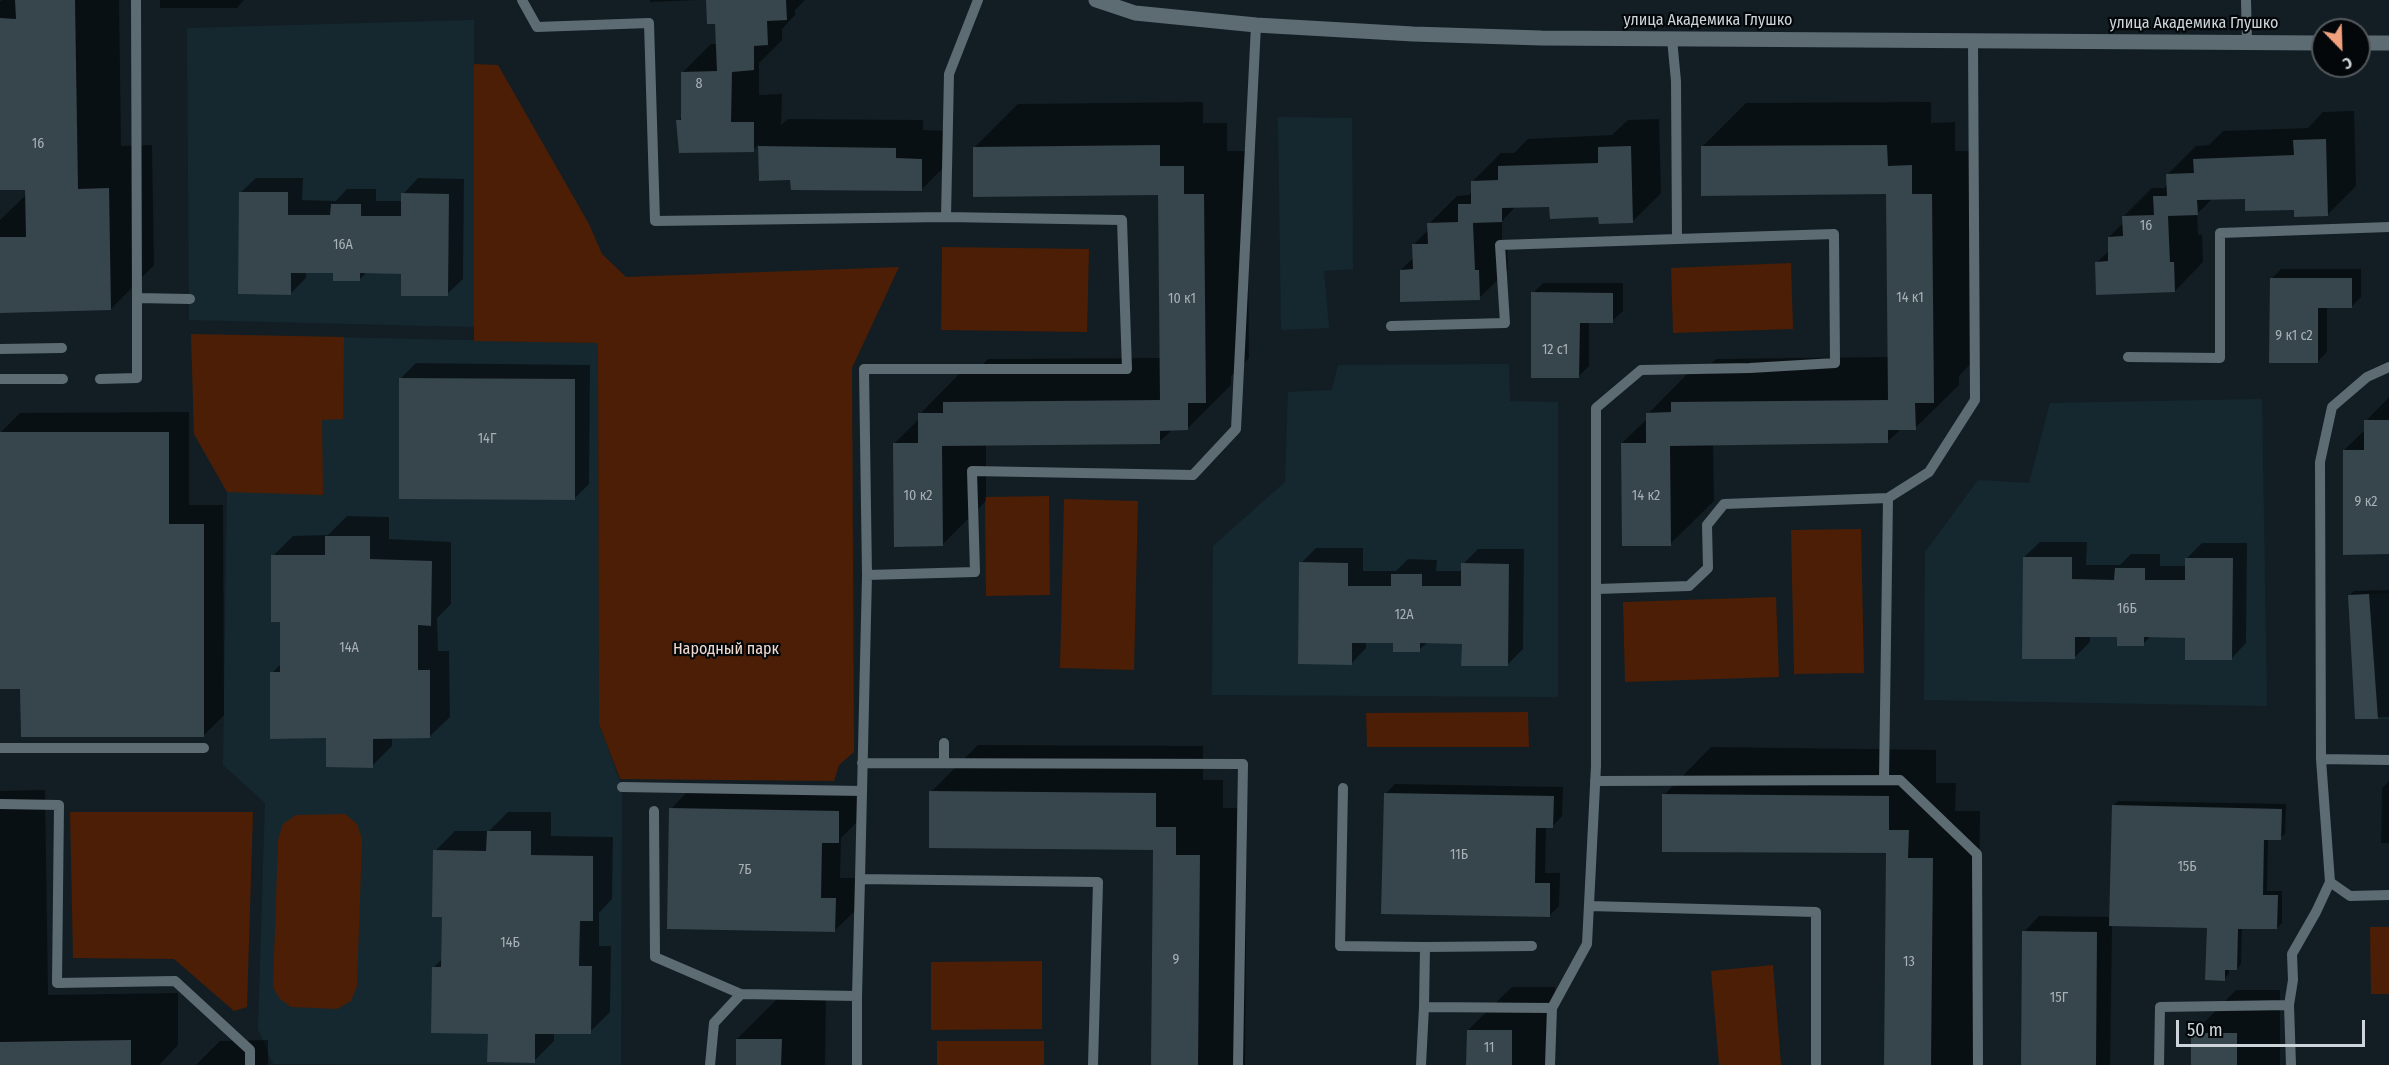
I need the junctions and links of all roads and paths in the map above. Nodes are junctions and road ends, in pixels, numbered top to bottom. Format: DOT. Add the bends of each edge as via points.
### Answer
graph roads {
  1 [pos="136,0"];
  2 [pos="522,0"];
  3 [pos="978,0"];
  4 [pos="1096,0"];
  5 [pos="2246,0"];
  6 [pos="1256,25"];
  7 [pos="1672,39"];
  8 [pos="1973,41"];
  9 [pos="2247,42"];
  10 [pos="2311,43"];
  11 [pos="2371,43"];
  12 [pos="2389,43"];
  13 [pos="946,217"];
  14 [pos="2389,227"];
  15 [pos="1677,238"];
  16 [pos="137,298"];
  17 [pos="190,299"];
  18 [pos="1391,326"];
  19 [pos="62,348"];
  20 [pos="0,349"];
  21 [pos="2128,357"];
  22 [pos="2389,367"];
  23 [pos="0,379"];
  24 [pos="63,379"];
  25 [pos="100,379"];
  26 [pos="1888,498"];
  27 [pos="867,575"];
  28 [pos="1597,589"];
  29 [pos="944,743"];
  30 [pos="0,748"];
  31 [pos="204,748"];
  32 [pos="2321,759"];
  33 [pos="2389,760"];
  34 [pos="862,763"];
  35 [pos="944,763"];
  36 [pos="1884,780"];
  37 [pos="1595,781"];
  38 [pos="622,787"];
  39 [pos="1343,788"];
  40 [pos="862,791"];
  41 [pos="0,804"];
  42 [pos="654,811"];
  43 [pos="860,879"];
  44 [pos="2330,882"];
  45 [pos="2389,894"];
  46 [pos="1589,906"];
  47 [pos="1532,946"];
  48 [pos="1425,947"];
  49 [pos="741,994"];
  50 [pos="857,996"];
  51 [pos="2289,1005"];
  52 [pos="1424,1007"];
  53 [pos="1552,1008"];
  54 [pos="250,1065"];
  55 [pos="710,1065"];
  56 [pos="857,1065"];
  57 [pos="1093,1065"];
  58 [pos="1238,1065"];
  59 [pos="1421,1065"];
  60 [pos="1551,1065"];
  61 [pos="1816,1065"];
  62 [pos="1978,1065"];
  63 [pos="2159,1065"];
  64 [pos="2291,1065"];
  1 -- 16 [label="lane"];
  2 -- 13 [label="lane" via="537,27 649,23 655,221"];
  3 -- 13 [label="lane" via="949,74"];
  4 -- 6 [label="street, улица Академика Глушко" via="1135,13"];
  5 -- 9 [label="lane"];
  6 -- 7 [label="street, улица Академика Глушко" via="1468,36"];
  6 -- 27 [label="lane" via="1236,429 1193,475 972,471 975,572"];
  7 -- 8 [label="street, улица Академика Глушко"];
  7 -- 15 [label="lane"];
  8 -- 9 [label="street, улица Академика Глушко"];
  8 -- 26 [label="lane" via="1975,400 1929,472"];
  9 -- 10 [label="street, улица Академика Глушко"];
  11 -- 12 [label="street"];
  13 -- 27 [label="lane" via="1122,220 1127,369 864,369"];
  14 -- 21 [label="lane" via="2220,233 2220,358"];
  15 -- 18 [label="lane" via="1500,245 1505,323"];
  15 -- 28 [label="lane" via="1834,234 1834,363 1641,370 1596,408"];
  16 -- 17 [label="lane"];
  16 -- 25 [label="lane" via="137,378"];
  19 -- 20 [label="lane"];
  22 -- 32 [label="lane" via="2367,377 2332,407 2320,462"];
  23 -- 24 [label="lane"];
  26 -- 28 [label="lane" via="1724,504 1707,525 1708,568 1689,586"];
  26 -- 36 [label="lane"];
  27 -- 34 [label="lane"];
  28 -- 37 [label="lane"];
  29 -- 35 [label="lane"];
  30 -- 31 [label="lane"];
  32 -- 33 [label="lane"];
  32 -- 44 [label="lane"];
  34 -- 35 [label="lane"];
  34 -- 40 [label="lane"];
  35 -- 58 [label="lane" via="1243,764"];
  36 -- 37 [label="lane"];
  36 -- 62 [label="lane" via="1900,780 1977,854"];
  37 -- 46 [label="lane"];
  38 -- 40 [label="lane"];
  39 -- 48 [label="lane" via="1341,946"];
  40 -- 43 [label="lane"];
  41 -- 54 [label="lane" via="59,805 57,982 175,981 250,1050"];
  42 -- 49 [label="lane" via="655,957"];
  43 -- 50 [label="lane"];
  43 -- 57 [label="lane" via="1098,882"];
  44 -- 45 [label="lane" via="2350,896"];
  44 -- 51 [label="lane" via="2292,954"];
  46 -- 53 [label="lane" via="1587,944"];
  46 -- 61 [label="lane" via="1816,912"];
  47 -- 48 [label="lane"];
  48 -- 52 [label="lane"];
  49 -- 50 [label="lane"];
  49 -- 55 [label="lane" via="714,1023"];
  50 -- 56 [label="lane"];
  51 -- 63 [label="lane" via="2160,1007"];
  51 -- 64 [label="lane"];
  52 -- 53 [label="lane"];
  52 -- 59 [label="lane"];
  53 -- 60 [label="lane"];
}
